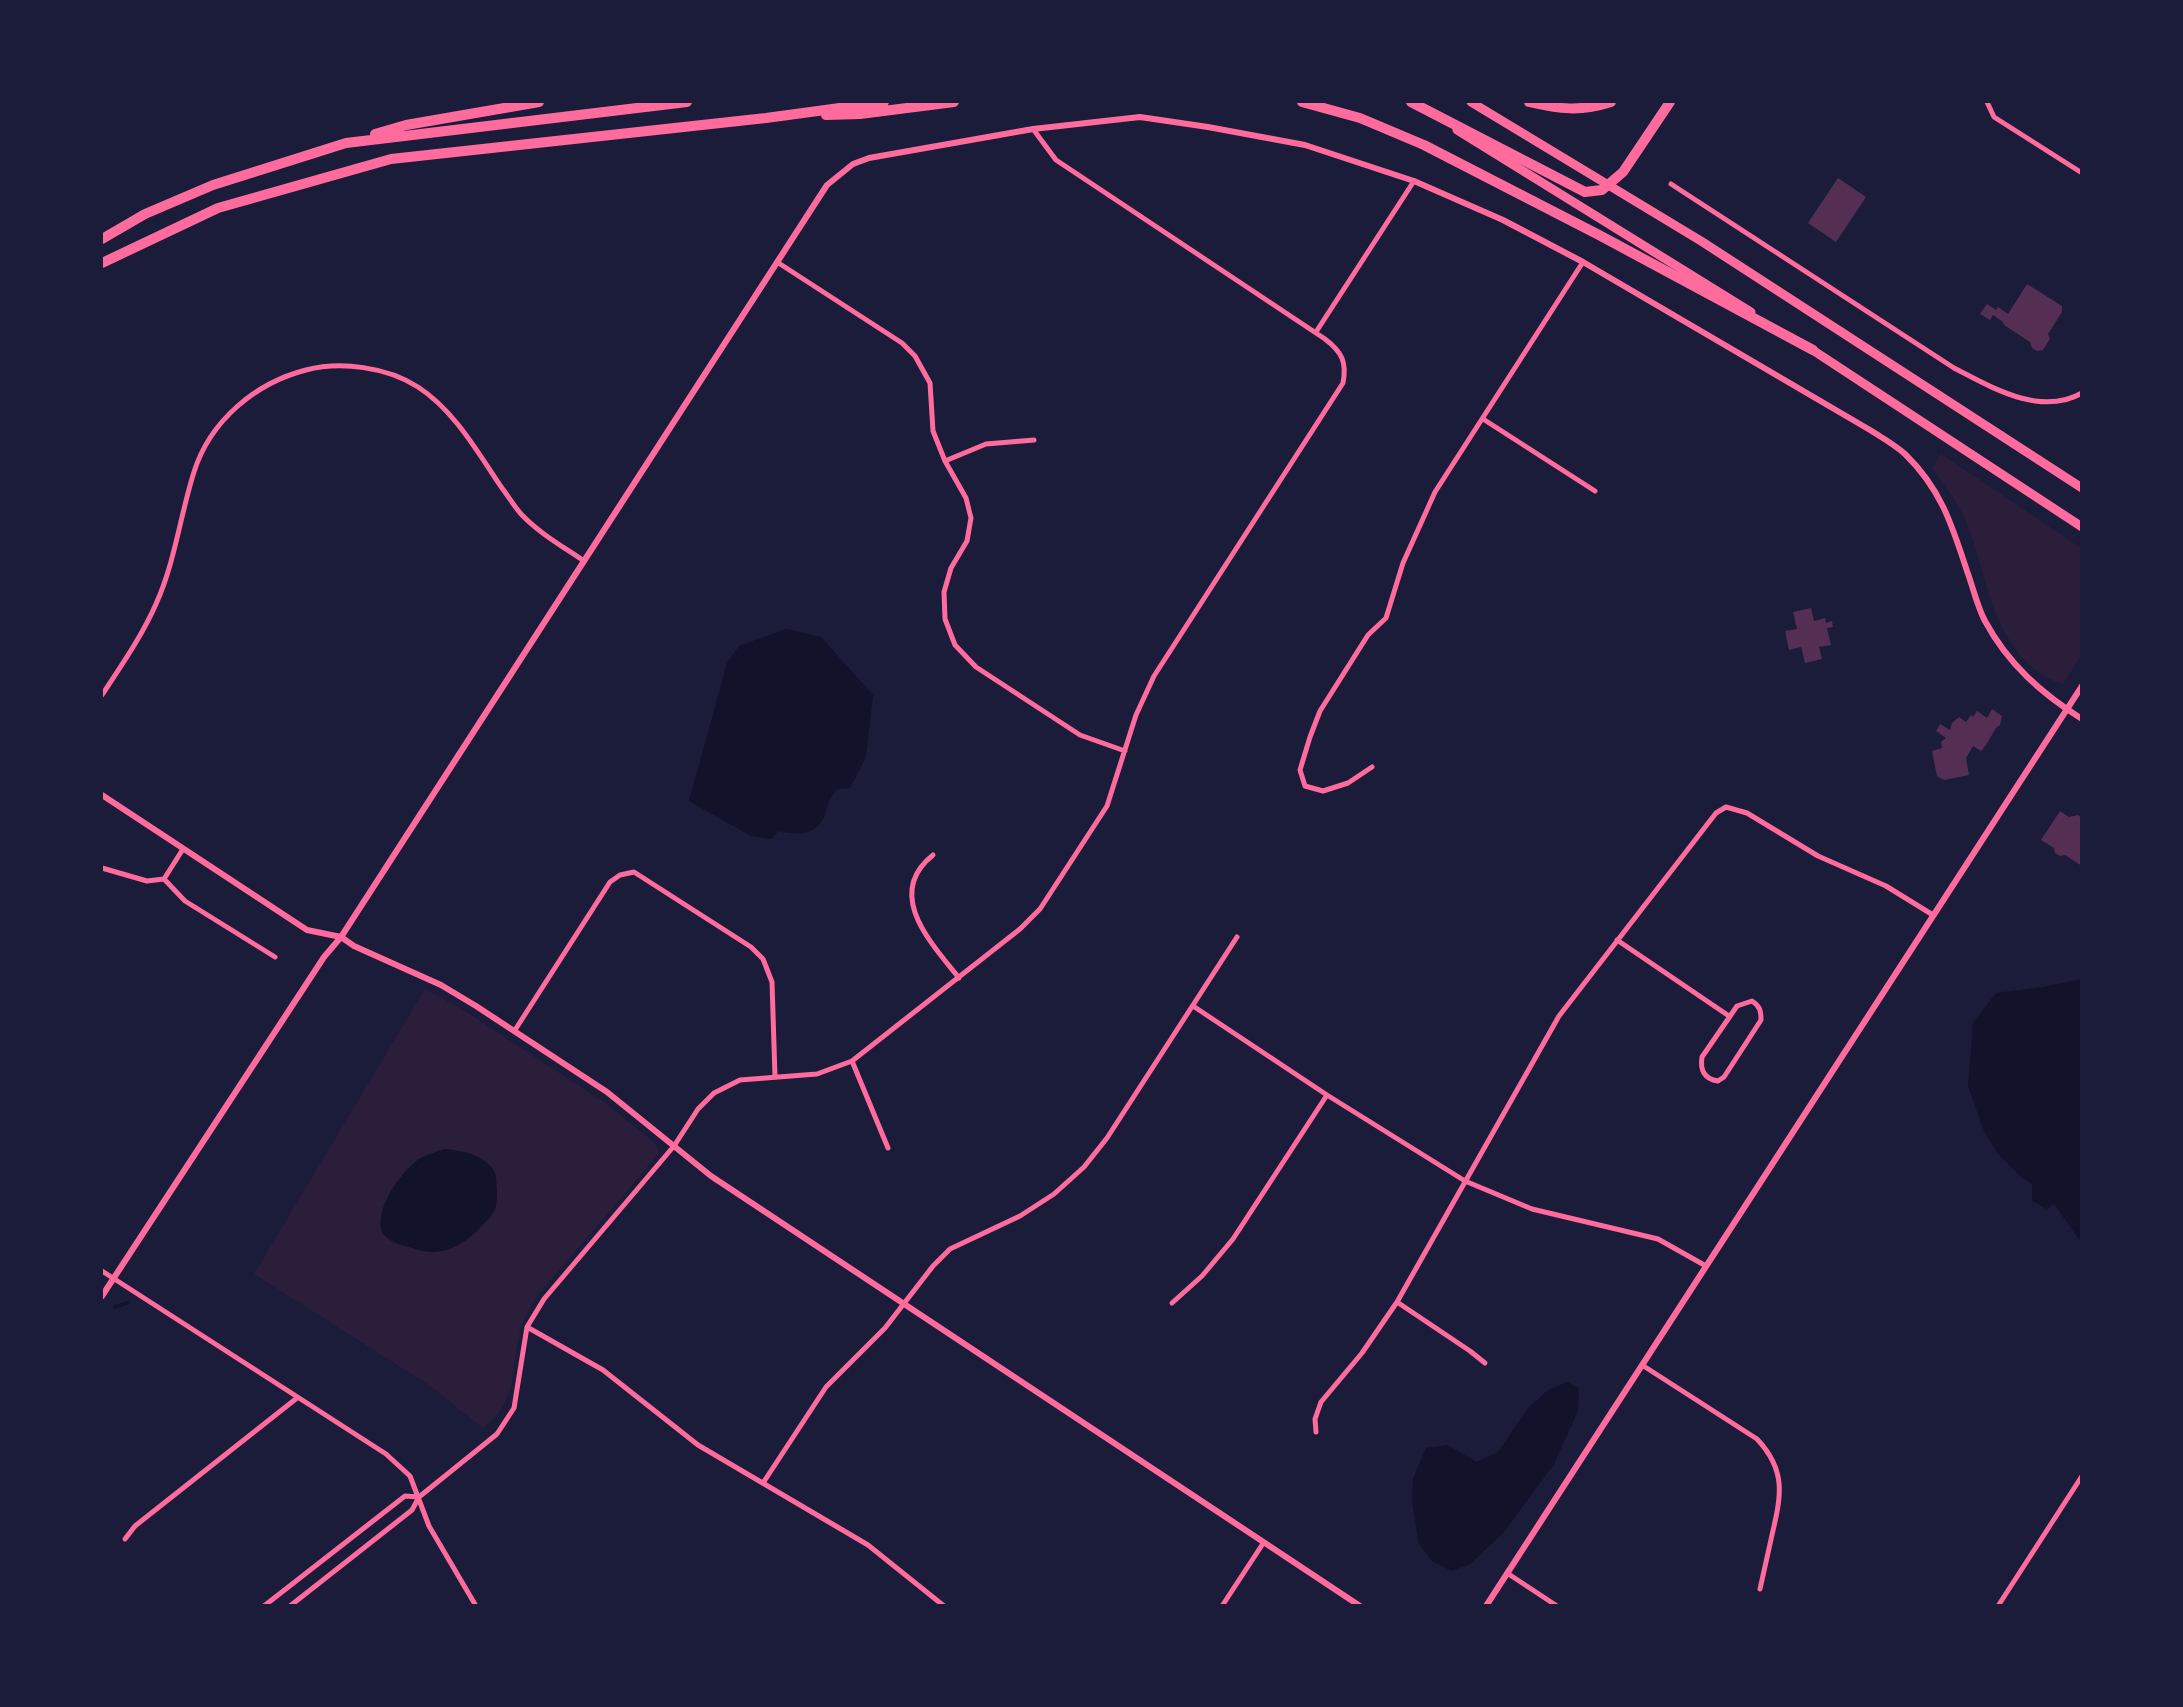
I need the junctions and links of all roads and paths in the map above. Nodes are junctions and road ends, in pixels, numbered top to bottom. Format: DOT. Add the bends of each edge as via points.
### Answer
graph roads {
  1 [pos="539,102"];
  2 [pos="687,102"];
  3 [pos="884,102"];
  4 [pos="954,102"];
  5 [pos="1302,102"];
  6 [pos="1411,102"];
  7 [pos="1471,102"];
  8 [pos="1529,102"];
  9 [pos="1611,102"];
  10 [pos="1670,102"];
  11 [pos="1987,102"];
  12 [pos="766,118"];
  13 [pos="1033,129"];
  14 [pos="346,143"];
  15 [pos="2081,173"];
  16 [pos="1414,181"];
  17 [pos="1671,184"];
  18 [pos="1609,185"];
  19 [pos="102,239"];
  20 [pos="777,262"];
  21 [pos="1583,262"];
  22 [pos="102,263"];
  23 [pos="1315,332"];
  24 [pos="1813,350"];
  25 [pos="2081,393"];
  26 [pos="1483,419"];
  27 [pos="1034,440"];
  28 [pos="945,461"];
  29 [pos="2081,488"];
  30 [pos="1595,491"];
  31 [pos="2081,527"];
  32 [pos="584,561"];
  33 [pos="2081,686"];
  34 [pos="102,695"];
  35 [pos="2066,709"];
  36 [pos="2081,719"];
  37 [pos="1125,751"];
  38 [pos="1372,767"];
  39 [pos="102,795"];
  40 [pos="183,849"];
  41 [pos="933,855"];
  42 [pos="102,868"];
  43 [pos="164,879"];
  44 [pos="1933,915"];
  45 [pos="341,937"];
  46 [pos="1237,937"];
  47 [pos="1616,940"];
  48 [pos="275,957"];
  49 [pos="959,978"];
  50 [pos="1193,1006"];
  51 [pos="1729,1016"];
  52 [pos="515,1030"];
  53 [pos="852,1061"];
  54 [pos="775,1077"];
  55 [pos="1327,1095"];
  56 [pos="674,1146"];
  57 [pos="888,1148"];
  58 [pos="1465,1181"];
  59 [pos="1706,1266"];
  60 [pos="102,1271"];
  61 [pos="113,1279"];
  62 [pos="102,1296"];
  63 [pos="1397,1302"];
  64 [pos="1172,1303"];
  65 [pos="904,1306"];
  66 [pos="527,1327"];
  67 [pos="1485,1363"];
  68 [pos="1642,1365"];
  69 [pos="297,1398"];
  70 [pos="1316,1432"];
  71 [pos="2081,1476"];
  72 [pos="763,1483"];
  73 [pos="419,1497"];
  74 [pos="125,1539"];
  75 [pos="1264,1542"];
  76 [pos="1507,1573"];
  77 [pos="1759,1588"];
  78 [pos="264,1605"];
  79 [pos="290,1605"];
  80 [pos="476,1605"];
  81 [pos="944,1605"];
  82 [pos="1222,1605"];
  83 [pos="1360,1605"];
  84 [pos="1486,1605"];
  85 [pos="1557,1605"];
  86 [pos="1998,1605"];
  1 -- 14 [label="highway" via="406,125"];
  2 -- 14 [label="highway"];
  3 -- 12 [label="highway"];
  4 -- 12 [label="highway" via="860,114"];
  5 -- 24 [label="highway" via="1360,118 1424,145"];
  6 -- 18 [label="highway" via="1576,188 1586,192"];
  6 -- 24 [label="highway"];
  7 -- 18 [label="highway"];
  8 -- 9 [label="highway" via="1560,109"];
  10 -- 18 [label="highway" via="1623,172"];
  11 -- 15 [label="street" via="1994,117"];
  12 -- 22 [label="highway" via="391,159 218,208"];
  13 -- 16 [label="street" via="1140,117 1305,145"];
  13 -- 20 [label="street" via="853,164 827,185"];
  13 -- 23 [label="street" via="1056,160"];
  14 -- 19 [label="highway" via="213,185 145,214"];
  16 -- 21 [label="street"];
  16 -- 23 [label="street"];
  17 -- 25 [label="street" via="1954,368 2031,401 2066,400"];
  18 -- 29 [label="highway"];
  20 -- 28 [label="street" via="915,356 930,383 933,431"];
  20 -- 32 [label="street"];
  21 -- 26 [label="street"];
  21 -- 35 [label="street" via="1870,429 1903,453 1948,513 1984,619 2001,648 2022,673"];
  23 -- 37 [label="street" via="1344,358 1343,383 1154,676"];
  24 -- 31 [label="highway"];
  26 -- 30 [label="street"];
  26 -- 38 [label="street" via="1435,492 1403,563 1386,618 1368,635 1320,711 1300,770 1305,786 1323,791 1348,783"];
  27 -- 28 [label="street" via="986,444"];
  28 -- 37 [label="street" via="971,518 967,541 944,592 944,619 955,645 976,667 1080,735"];
  32 -- 34 [label="street" via="520,513 456,420 418,387 387,373 353,366 319,366 285,375 242,400 208,440 194,471 175,554 156,605"];
  32 -- 45 [label="street"];
  33 -- 35 [label="street"];
  35 -- 36 [label="street"];
  35 -- 44 [label="street"];
  37 -- 49 [label="street" via="1107,806 1040,909"];
  39 -- 40 [label="street"];
  40 -- 43 [label="street"];
  40 -- 45 [label="street" via="307,930"];
  41 -- 49 [label="street" via="922,863 911,885 913,908 923,933"];
  42 -- 43 [label="street" via="147,881"];
  43 -- 48 [label="street" via="185,901"];
  44 -- 47 [label="street" via="1886,886 1818,856 1747,813 1726,807 1709,821"];
  44 -- 59 [label="street"];
  45 -- 52 [label="street" via="441,985"];
  45 -- 61 [label="street"];
  46 -- 50 [label="street"];
  47 -- 51 [label="street"];
  47 -- 58 [label="street" via="1559,1016"];
  49 -- 53 [label="street"];
  50 -- 55 [label="street"];
  50 -- 65 [label="street" via="1084,1167 1020,1216 950,1249"];
  51 -- 51 [label="street" via="1702,1057 1701,1066 1712,1080 1724,1077 1761,1020 1761,1011 1752,1001 1737,1006"];
  52 -- 54 [label="street" via="610,882 634,872 763,959 772,982"];
  52 -- 56 [label="street" via="607,1092"];
  53 -- 54 [label="street" via="817,1074"];
  53 -- 57 [label="street"];
  54 -- 56 [label="street" via="740,1080 714,1093"];
  55 -- 58 [label="street"];
  55 -- 64 [label="street" via="1233,1239"];
  56 -- 65 [label="street"];
  56 -- 66 [label="street" via="544,1299"];
  58 -- 59 [label="street" via="1532,1209 1658,1239"];
  58 -- 63 [label="street"];
  59 -- 68 [label="street"];
  60 -- 61 [label="street"];
  61 -- 62 [label="street"];
  61 -- 69 [label="street"];
  63 -- 67 [label="street"];
  63 -- 70 [label="street" via="1321,1402"];
  65 -- 72 [label="street" via="826,1387"];
  65 -- 75 [label="street"];
  66 -- 72 [label="street" via="603,1370 698,1445"];
  66 -- 73 [label="street" via="514,1408 497,1434"];
  68 -- 76 [label="street"];
  68 -- 77 [label="street" via="1757,1439 1770,1455 1779,1475 1780,1497"];
  69 -- 73 [label="street" via="386,1454 410,1476"];
  69 -- 74 [label="street" via="135,1526"];
  71 -- 86 [label="street"];
  72 -- 81 [label="street" via="868,1545"];
  73 -- 78 [label="street" via="405,1496"];
  73 -- 79 [label="street" via="412,1510"];
  73 -- 80 [label="street" via="429,1526"];
  75 -- 82 [label="street"];
  75 -- 83 [label="street"];
  76 -- 84 [label="street"];
  76 -- 85 [label="street"];
}
